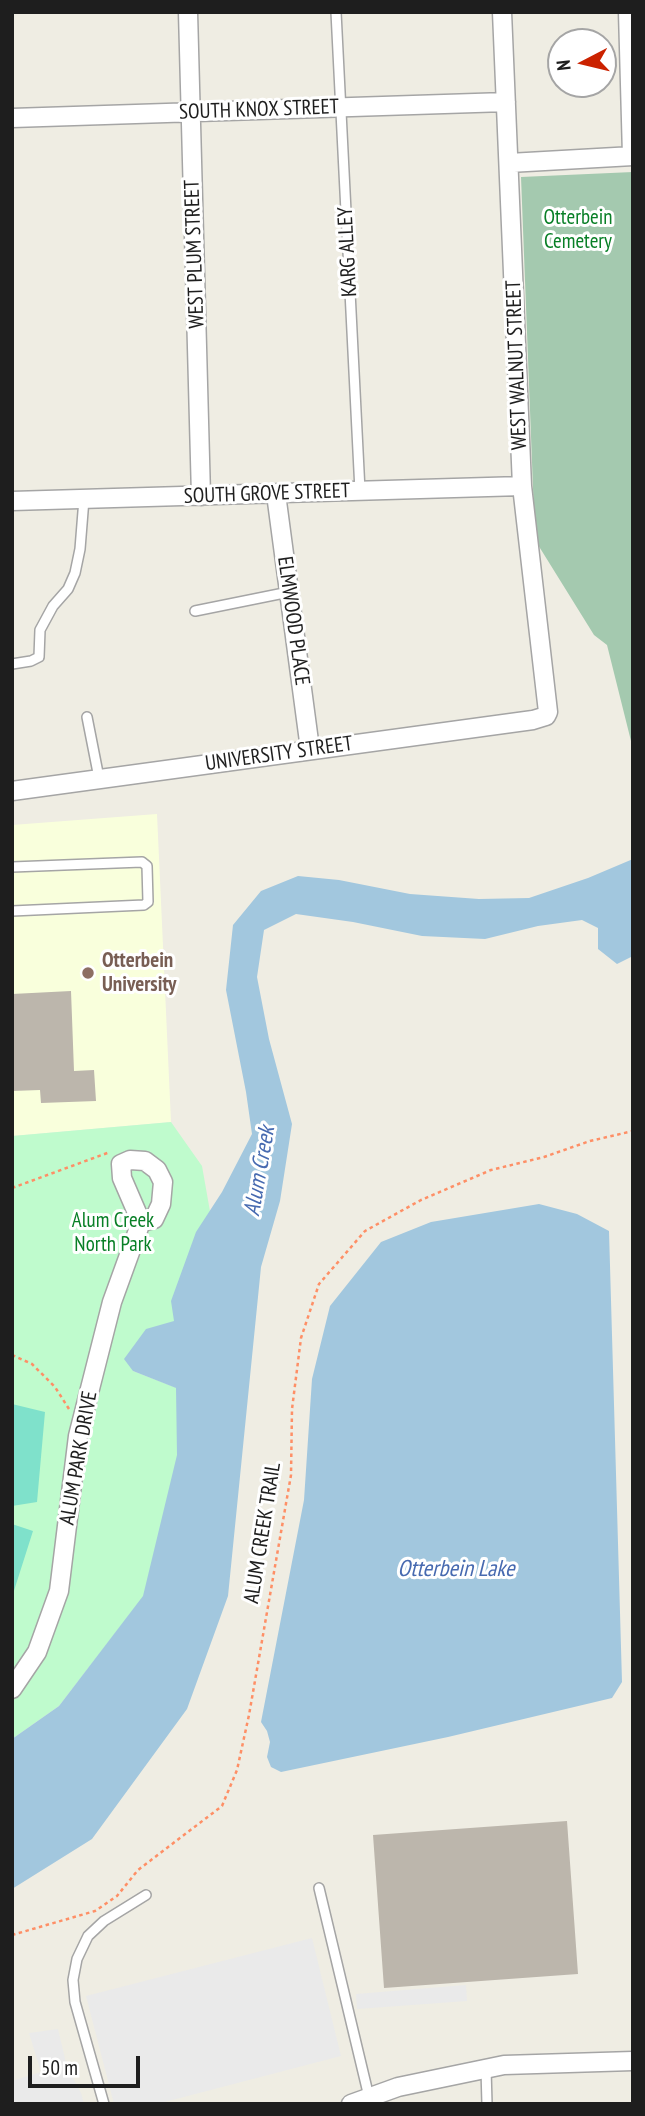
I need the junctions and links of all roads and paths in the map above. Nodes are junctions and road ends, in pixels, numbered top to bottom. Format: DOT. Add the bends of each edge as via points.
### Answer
graph roads {
  1 [pos="188,12"];
  2 [pos="336,12"];
  3 [pos="502,12"];
  4 [pos="628,12"];
  5 [pos="506,102"];
  6 [pos="341,108"];
  7 [pos="190,113"];
  8 [pos="12,118"];
  9 [pos="632,156"];
  10 [pos="509,163"];
  11 [pos="522,486"];
  12 [pos="360,491"];
  13 [pos="276,494"];
  14 [pos="201,496"];
  15 [pos="84,499"];
  16 [pos="12,501"];
  17 [pos="289,592"];
  18 [pos="195,611"];
  19 [pos="12,664"];
  20 [pos="545,716"];
  21 [pos="87,717"];
  22 [pos="310,749"];
  23 [pos="99,778"];
  24 [pos="12,790"];
  25 [pos="12,867"];
  26 [pos="12,911"];
  27 [pos="632,1131"];
  28 [pos="633,1137"];
  29 [pos="121,1164"];
  30 [pos="12,1188"];
  31 [pos="141,1222"];
  32 [pos="12,1355"];
  33 [pos="81,1426"];
  34 [pos="12,1689"];
  35 [pos="319,1888"];
  36 [pos="146,1895"];
  37 [pos="12,1935"];
  38 [pos="633,2061"];
  39 [pos="486,2069"];
  40 [pos="369,2097"];
  41 [pos="104,2104"];
  42 [pos="351,2104"];
  43 [pos="487,2104"];
  1 -- 7 [label="street, WEST PLUM STREET"];
  2 -- 6 [label="lane, KARG ALLEY"];
  3 -- 5 [label="street, WEST WALNUT STREET"];
  4 -- 9 [label="street"];
  5 -- 6 [label="street, SOUTH KNOX STREET"];
  5 -- 10 [label="street, WEST WALNUT STREET"];
  6 -- 7 [label="street, SOUTH KNOX STREET"];
  6 -- 12 [label="lane, KARG ALLEY"];
  7 -- 8 [label="street, SOUTH KNOX STREET"];
  7 -- 14 [label="street, WEST PLUM STREET"];
  9 -- 10 [label="street"];
  10 -- 11 [label="street, WEST WALNUT STREET"];
  11 -- 12 [label="street, SOUTH GROVE STREET"];
  11 -- 20 [label="street, WEST WALNUT STREET" via="549,707"];
  12 -- 13 [label="street, SOUTH GROVE STREET"];
  13 -- 14 [label="street, SOUTH GROVE STREET"];
  13 -- 17 [label="street, ELMWOOD PLACE"];
  14 -- 15 [label="street, SOUTH GROVE STREET"];
  15 -- 16 [label="street, SOUTH GROVE STREET"];
  15 -- 19 [label="lane" via="75,573 40,631 39,657"];
  17 -- 18 [label="lane"];
  17 -- 22 [label="street, ELMWOOD PLACE"];
  20 -- 22 [label="street, UNIVERSITY STREET"];
  21 -- 23 [label="lane"];
  22 -- 23 [label="street, UNIVERSITY STREET"];
  23 -- 24 [label="street, UNIVERSITY STREET"];
  25 -- 26 [label="lane" via="142,862 148,902"];
  27 -- 28 [label="path"];
  27 -- 37 [label="path, ALUM CREEK TRAIL" via="491,1171 421,1200 365,1231 319,1284 301,1338 292,1409 291,1475 249,1716 237,1770 222,1806 138,1870 117,1896 95,1911"];
  29 -- 30 [label="path" via="111,1152"];
  29 -- 31 [label="street" via="122,1178"];
  29 -- 31 [label="street, ALUM PARK DRIVE" via="145,1161 163,1182 154,1219"];
  31 -- 33 [label="street, ALUM PARK DRIVE" via="112,1302"];
  32 -- 33 [label="path" via="32,1364 55,1387"];
  33 -- 34 [label="street, ALUM PARK DRIVE" via="59,1591 37,1652"];
  35 -- 40 [label="lane"];
  36 -- 41 [label="lane" via="104,1921 88,1936 77,1959 75,2002"];
  38 -- 39 [label="street"];
  39 -- 40 [label="street"];
  39 -- 43 [label="lane"];
  40 -- 42 [label="street"];
}
